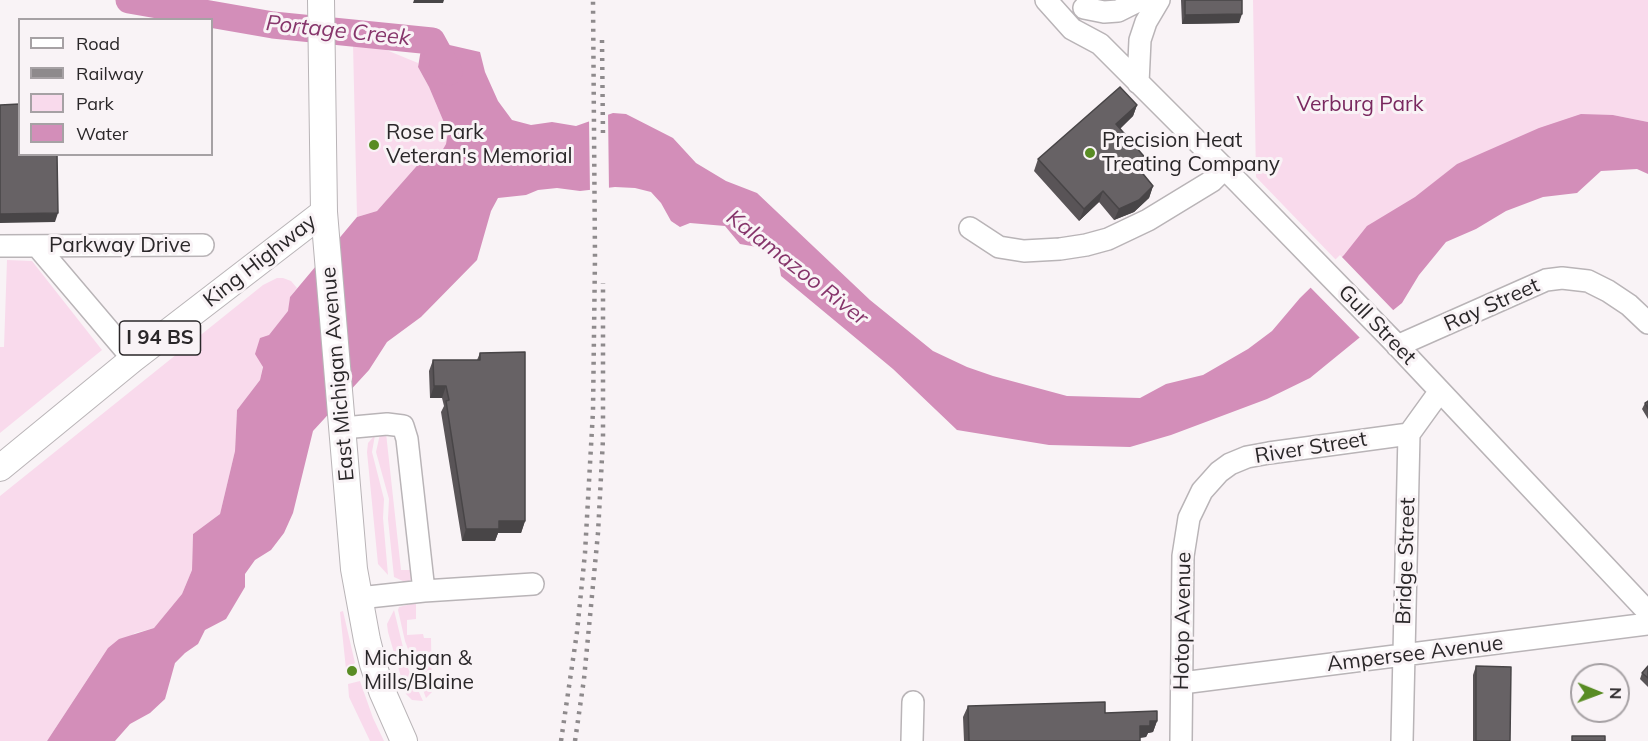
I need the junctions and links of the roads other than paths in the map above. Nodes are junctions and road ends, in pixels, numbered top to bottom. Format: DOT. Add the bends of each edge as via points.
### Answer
graph roads {
  1 [pos="321,0"];
  2 [pos="1046,0"];
  3 [pos="1140,0"];
  4 [pos="1159,0"];
  5 [pos="1080,4"];
  6 [pos="1100,44"];
  7 [pos="1138,83"];
  8 [pos="1224,169"];
  9 [pos="325,218"];
  10 [pos="970,228"];
  11 [pos="203,245"];
  12 [pos="0,246"];
  13 [pos="37,246"];
  14 [pos="1648,323"];
  15 [pos="1395,343"];
  16 [pos="133,359"];
  17 [pos="1440,391"];
  18 [pos="342,419"];
  19 [pos="1409,434"];
  20 [pos="0,468"];
  21 [pos="1194,503"];
  22 [pos="533,584"];
  23 [pos="424,591"];
  24 [pos="359,598"];
  25 [pos="1648,612"];
  26 [pos="1648,624"];
  27 [pos="1404,655"];
  28 [pos="1182,683"];
  29 [pos="913,702"];
  30 [pos="404,741"];
  31 [pos="912,741"];
  32 [pos="1181,741"];
  33 [pos="1402,741"];
  1 -- 9 [label="main road, East Michigan Avenue"];
  2 -- 6 [label="street, Gull Street" via="1072,29"];
  3 -- 5 [label="street" via="1118,11 1104,12"];
  4 -- 7 [label="street" via="1140,40"];
  5 -- 6 [label="street, Gull Street"];
  6 -- 7 [label="street, Gull Street"];
  7 -- 8 [label="street, Gull Street"];
  8 -- 10 [label="street" via="1212,181 1148,220 1108,239 1060,249 1024,251 999,247"];
  8 -- 15 [label="street, Gull Street"];
  9 -- 16 [label="main road, King Highway / I 94 BS"];
  9 -- 18 [label="main road, East Michigan Avenue"];
  11 -- 13 [label="street, Parkway Drive"];
  12 -- 13 [label="street, Parkway Drive"];
  13 -- 16 [label="street, Parkway Drive"];
  14 -- 15 [label="street, Ray Street" via="1608,291 1588,281 1562,278 1546,280"];
  15 -- 17 [label="street, Gull Street"];
  16 -- 20 [label="main road, King Highway / I 94 BS"];
  17 -- 19 [label="street"];
  17 -- 25 [label="street, Gull Street"];
  18 -- 23 [label="street" via="403,426"];
  18 -- 24 [label="main road, East Michigan Avenue"];
  19 -- 21 [label="street, River Street" via="1247,458 1219,472"];
  19 -- 27 [label="street, Bridge Street"];
  21 -- 28 [label="street, Hotop Avenue" via="1183,556"];
  22 -- 23 [label="street"];
  23 -- 24 [label="street"];
  24 -- 30 [label="main road, East Michigan Avenue" via="373,664"];
  26 -- 27 [label="street, Ampersee Avenue"];
  27 -- 28 [label="street, Ampersee Avenue"];
  27 -- 33 [label="street, Bridge Street"];
  28 -- 32 [label="street, Hotop Avenue"];
  29 -- 31 [label="street"];
}
